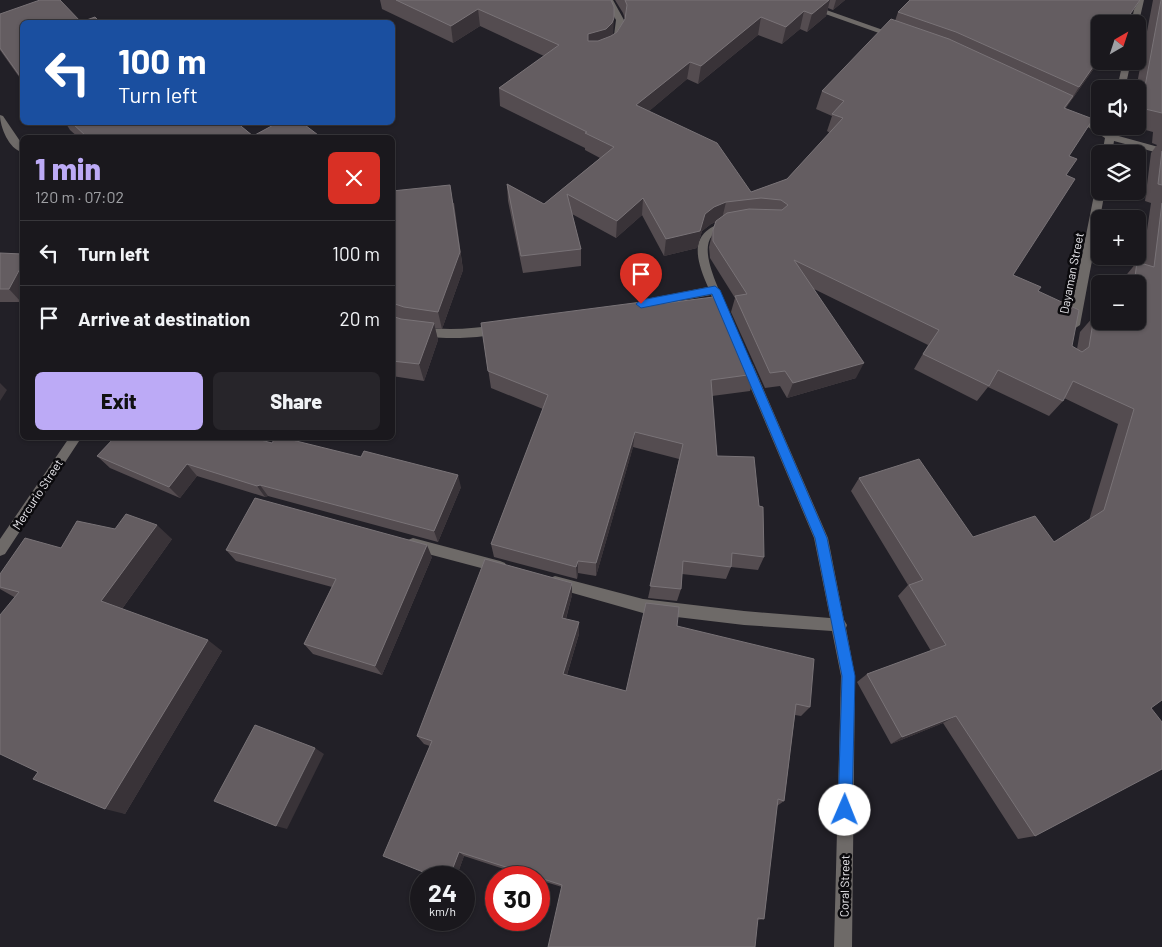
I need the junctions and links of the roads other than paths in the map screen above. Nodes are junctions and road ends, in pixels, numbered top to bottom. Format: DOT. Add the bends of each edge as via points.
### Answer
graph roads {
  1 [pos="609,0"];
  2 [pos="790,0"];
  3 [pos="1140,0"];
  4 [pos="1137,15"];
  5 [pos="908,40"];
  6 [pos="610,49"];
  7 [pos="1067,110"];
  8 [pos="0,118"];
  9 [pos="1110,137"];
  10 [pos="1109,145"];
  11 [pos="20,147"];
  12 [pos="1162,151"];
  13 [pos="1098,200"];
  14 [pos="744,220"];
  15 [pos="715,290"];
  16 [pos="627,307"];
  17 [pos="395,325"];
  18 [pos="730,325"];
  19 [pos="512,328"];
  20 [pos="1073,333"];
  21 [pos="742,352"];
  22 [pos="74,440"];
  23 [pos="403,541"];
  24 [pos="0,550"];
  25 [pos="509,570"];
  26 [pos="538,577"];
  27 [pos="840,625"];
  28 [pos="843,947"];
  1 -- 6 [label="street" via="620,20 618,41"];
  2 -- 5 [label="street"];
  3 -- 4 [label="street"];
  7 -- 9 [label="street"];
  8 -- 11 [label="street"];
  9 -- 10 [label="street"];
  9 -- 12 [label="street"];
  13 -- 20 [label="street, Dayaman Street"];
  14 -- 15 [label="street" via="712,231 703,243 706,270"];
  15 -- 16 [label="street"];
  15 -- 18 [label="street"];
  17 -- 19 [label="street" via="448,336"];
  21 -- 27 [label="street, Coral Street" via="821,538"];
  22 -- 24 [label="street, Mercurio Street"];
  23 -- 25 [label="street"];
  26 -- 27 [label="street" via="643,606"];
  27 -- 28 [label="street, Coral Street" via="848,676"];
}
